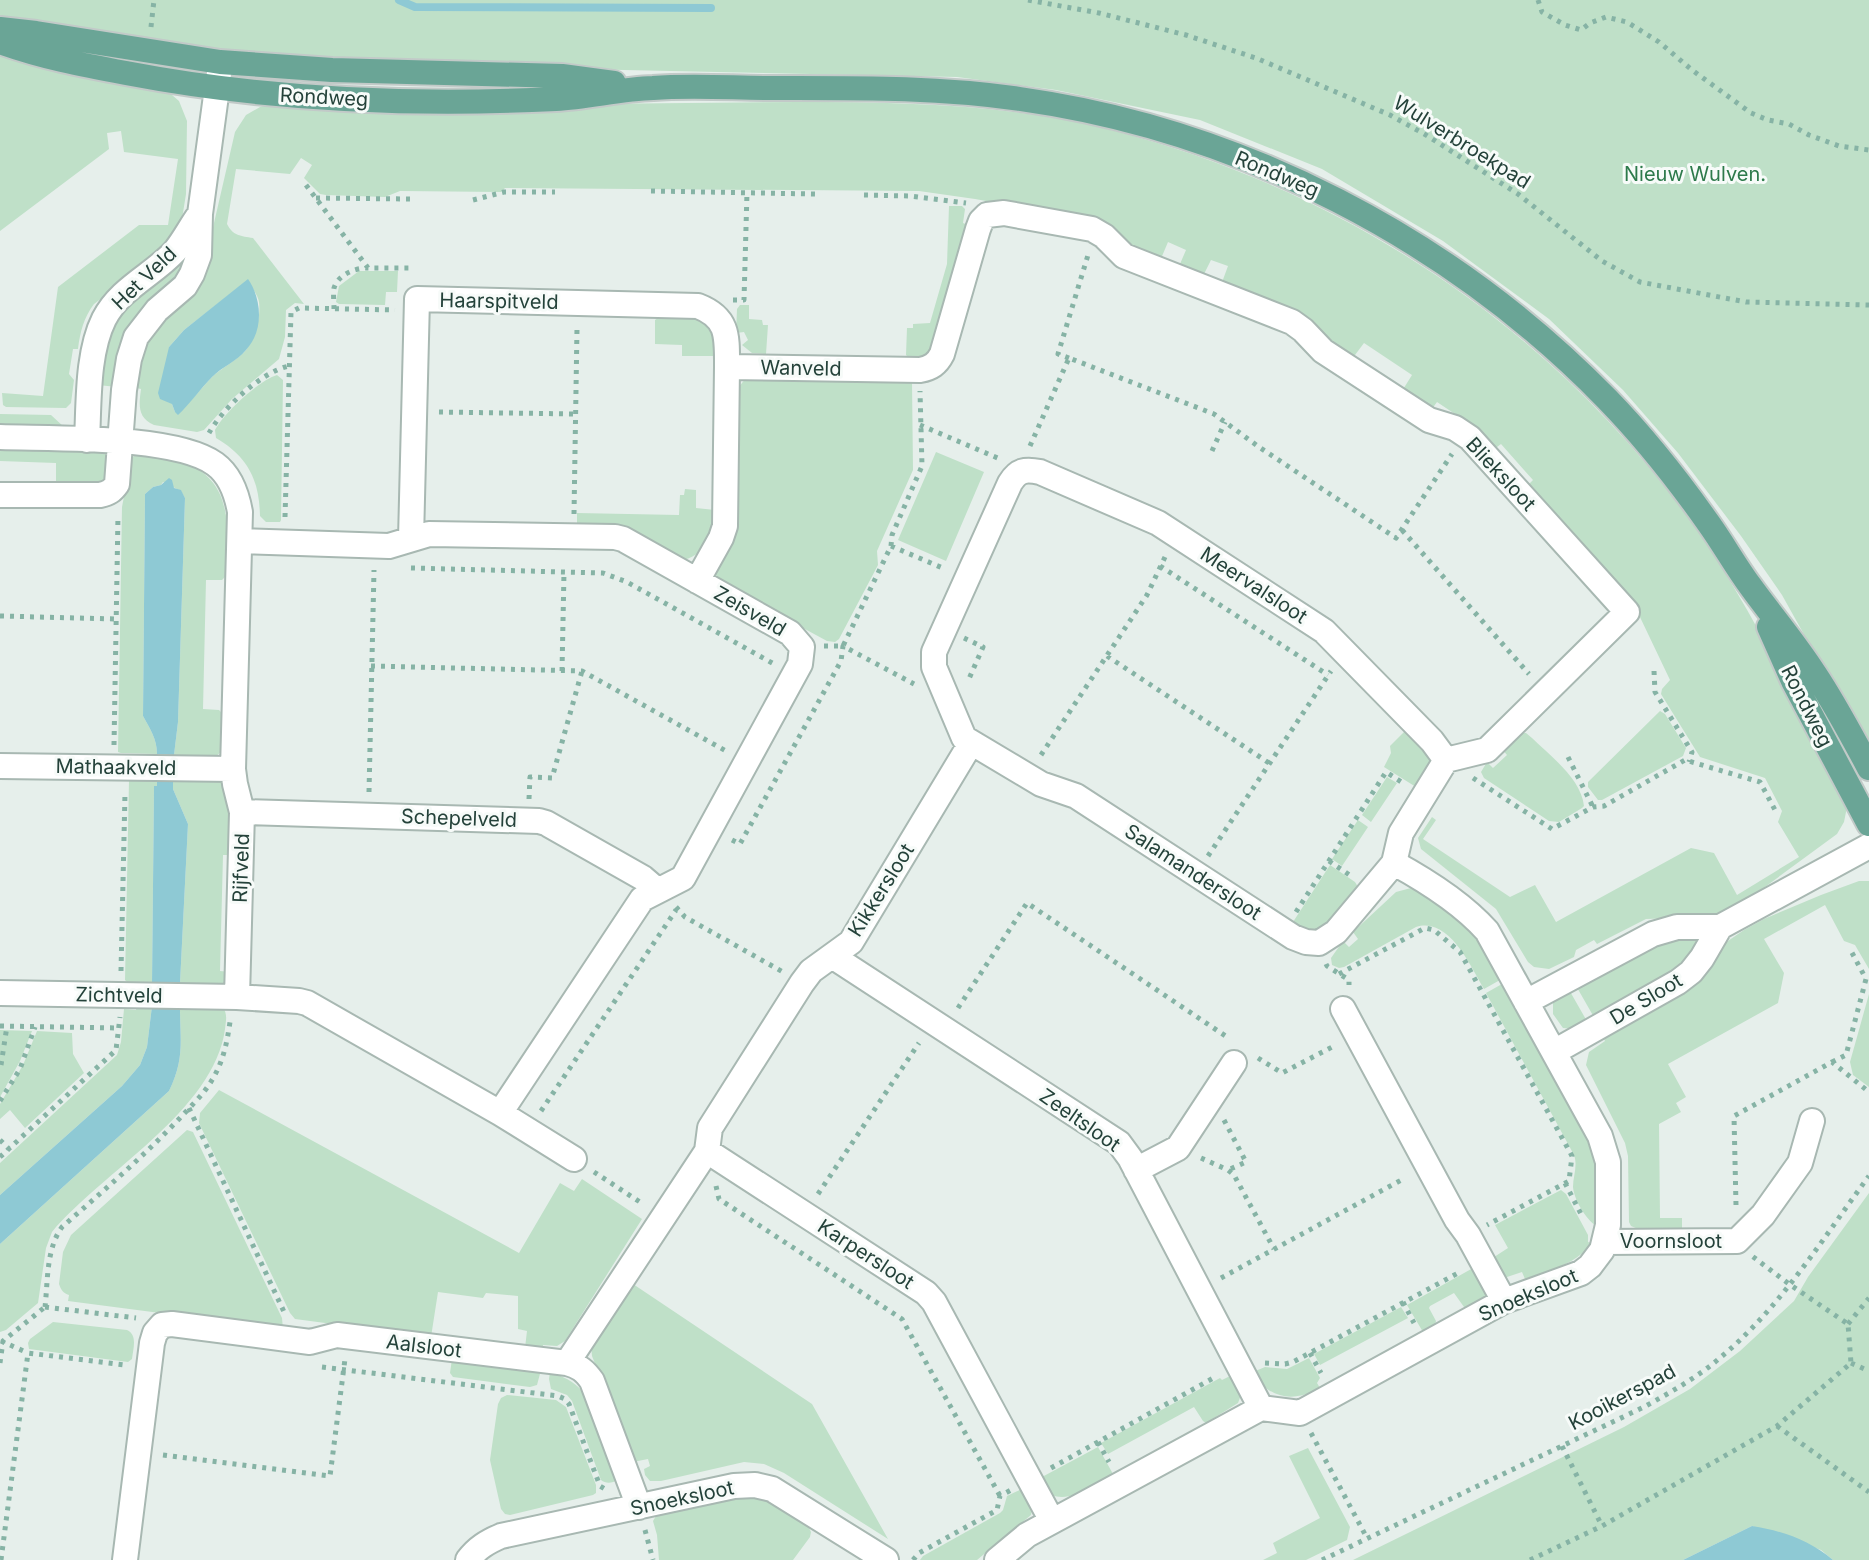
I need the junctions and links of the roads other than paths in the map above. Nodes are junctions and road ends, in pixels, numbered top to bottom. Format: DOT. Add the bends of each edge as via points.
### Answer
graph roads {
  1 [pos="0,29"];
  2 [pos="0,42"];
  3 [pos="220,62"];
  4 [pos="217,88"];
  5 [pos="652,88"];
  6 [pos="200,214"];
  7 [pos="727,367"];
  8 [pos="920,370"];
  9 [pos="0,437"];
  10 [pos="87,440"];
  11 [pos="121,442"];
  12 [pos="0,495"];
  13 [pos="411,539"];
  14 [pos="240,541"];
  15 [pos="697,581"];
  16 [pos="1750,585"];
  17 [pos="971,743"];
  18 [pos="1446,760"];
  19 [pos="0,766"];
  20 [pos="1869,768"];
  21 [pos="233,769"];
  22 [pos="242,812"];
  23 [pos="1869,824"];
  24 [pos="1869,846"];
  25 [pos="1394,863"];
  26 [pos="657,890"];
  27 [pos="1720,927"];
  28 [pos="832,956"];
  29 [pos="0,993"];
  30 [pos="237,997"];
  31 [pos="1526,1002"];
  32 [pos="1343,1009"];
  33 [pos="1554,1052"];
  34 [pos="1240,1053"];
  35 [pos="500,1113"];
  36 [pos="1812,1121"];
  37 [pos="707,1151"];
  38 [pos="574,1159"];
  39 [pos="1136,1170"];
  40 [pos="1605,1242"];
  41 [pos="1504,1301"];
  42 [pos="567,1363"];
  43 [pos="1261,1408"];
  44 [pos="639,1507"];
  45 [pos="1052,1521"];
  46 [pos="125,1560"];
  47 [pos="468,1560"];
  48 [pos="886,1560"];
  49 [pos="997,1560"];
  1 -- 3 [label="main road, Rondweg"];
  2 -- 4 [label="main road, Rondweg" via="86,65"];
  3 -- 4 [label="street, Het Veld"];
  3 -- 5 [label="main road, Rondweg" via="562,76"];
  4 -- 5 [label="main road, Rondweg" via="326,98 468,100 560,99"];
  4 -- 6 [label="street, Het Veld"];
  5 -- 16 [label="main road, Rondweg" via="877,88 1023,99 1160,129 1299,182 1413,243 1494,299 1565,359 1647,443"];
  6 -- 10 [label="street, Het Veld" via="176,249 129,288 105,318 95,348"];
  6 -- 11 [label="street, Het Veld" via="199,255 192,274 136,337 124,390"];
  7 -- 8 [label="street, Wanveld"];
  7 -- 13 [label="street, Haarspitveld" via="727,338 718,317 698,306 417,299"];
  7 -- 15 [label="street" via="725,526"];
  8 -- 18 [label="street, Blieksloot" via="934,366 942,354 981,221 1004,213 1095,231 1124,256 1292,322 1350,369 1429,420 1470,438 1627,612 1487,750"];
  9 -- 10 [label="street, Rijfveld"];
  10 -- 11 [label="street, Rijfveld"];
  11 -- 12 [label="street, Het Veld" via="117,484 108,494"];
  11 -- 14 [label="street, Rijfveld" via="187,451 218,466 237,493"];
  13 -- 14 [label="street, Zeisveld" via="389,546"];
  13 -- 15 [label="street, Zeisveld" via="429,534 615,537"];
  14 -- 21 [label="street, Rijfveld"];
  15 -- 26 [label="street, Zeisveld" via="790,633 802,647 800,664 683,878"];
  16 -- 20 [label="main road, Rondweg" via="1813,670"];
  16 -- 23 [label="main road, Rondweg" via="1793,681"];
  17 -- 18 [label="street, Meervalsloot" via="945,696 934,652 1010,483 1022,470 1040,472 1158,523 1324,631"];
  17 -- 25 [label="street, Salamandersloot" via="1041,784 1076,796 1306,942 1319,943 1336,932"];
  17 -- 28 [label="street, Kikkersloot" via="851,942"];
  18 -- 25 [label="street" via="1401,833"];
  19 -- 21 [label="street, Mathaakveld"];
  21 -- 22 [label="street, Rijfveld"];
  22 -- 26 [label="street, Schepelveld" via="546,823"];
  22 -- 30 [label="street, Rijfveld"];
  24 -- 27 [label="street"];
  25 -- 31 [label="street" via="1480,923"];
  26 -- 35 [label="street, Zeisveld" via="642,899"];
  27 -- 31 [label="street" via="1677,927 1653,934"];
  27 -- 33 [label="street, De Sloot" via="1702,958 1678,982"];
  28 -- 37 [label="street, Kikkersloot" via="802,983 710,1128"];
  28 -- 39 [label="street, Zeeltsloot" via="1119,1143"];
  29 -- 30 [label="street, Zichtveld"];
  30 -- 35 [label="street" via="307,1003"];
  31 -- 33 [label="street"];
  32 -- 41 [label="street"];
  33 -- 40 [label="street" via="1600,1136 1608,1162"];
  34 -- 39 [label="street" via="1178,1148"];
  35 -- 38 [label="street"];
  36 -- 40 [label="street, Voornsloot" via="1800,1163 1737,1241"];
  37 -- 42 [label="street, Kikkersloot"];
  37 -- 45 [label="street, Karpersloot" via="926,1293"];
  39 -- 43 [label="street, Zeeltsloot"];
  40 -- 41 [label="street, Snoeksloot" via="1581,1273"];
  41 -- 43 [label="street, Snoeksloot" via="1300,1413"];
  42 -- 44 [label="street" via="585,1371 592,1381"];
  42 -- 46 [label="street, Aalsloot" via="337,1335 310,1342 162,1325 152,1343"];
  43 -- 45 [label="street"];
  44 -- 47 [label="street, Snoeksloot" via="501,1536"];
  44 -- 48 [label="street, Snoeksloot" via="755,1485 772,1489"];
  45 -- 49 [label="street"];
}
